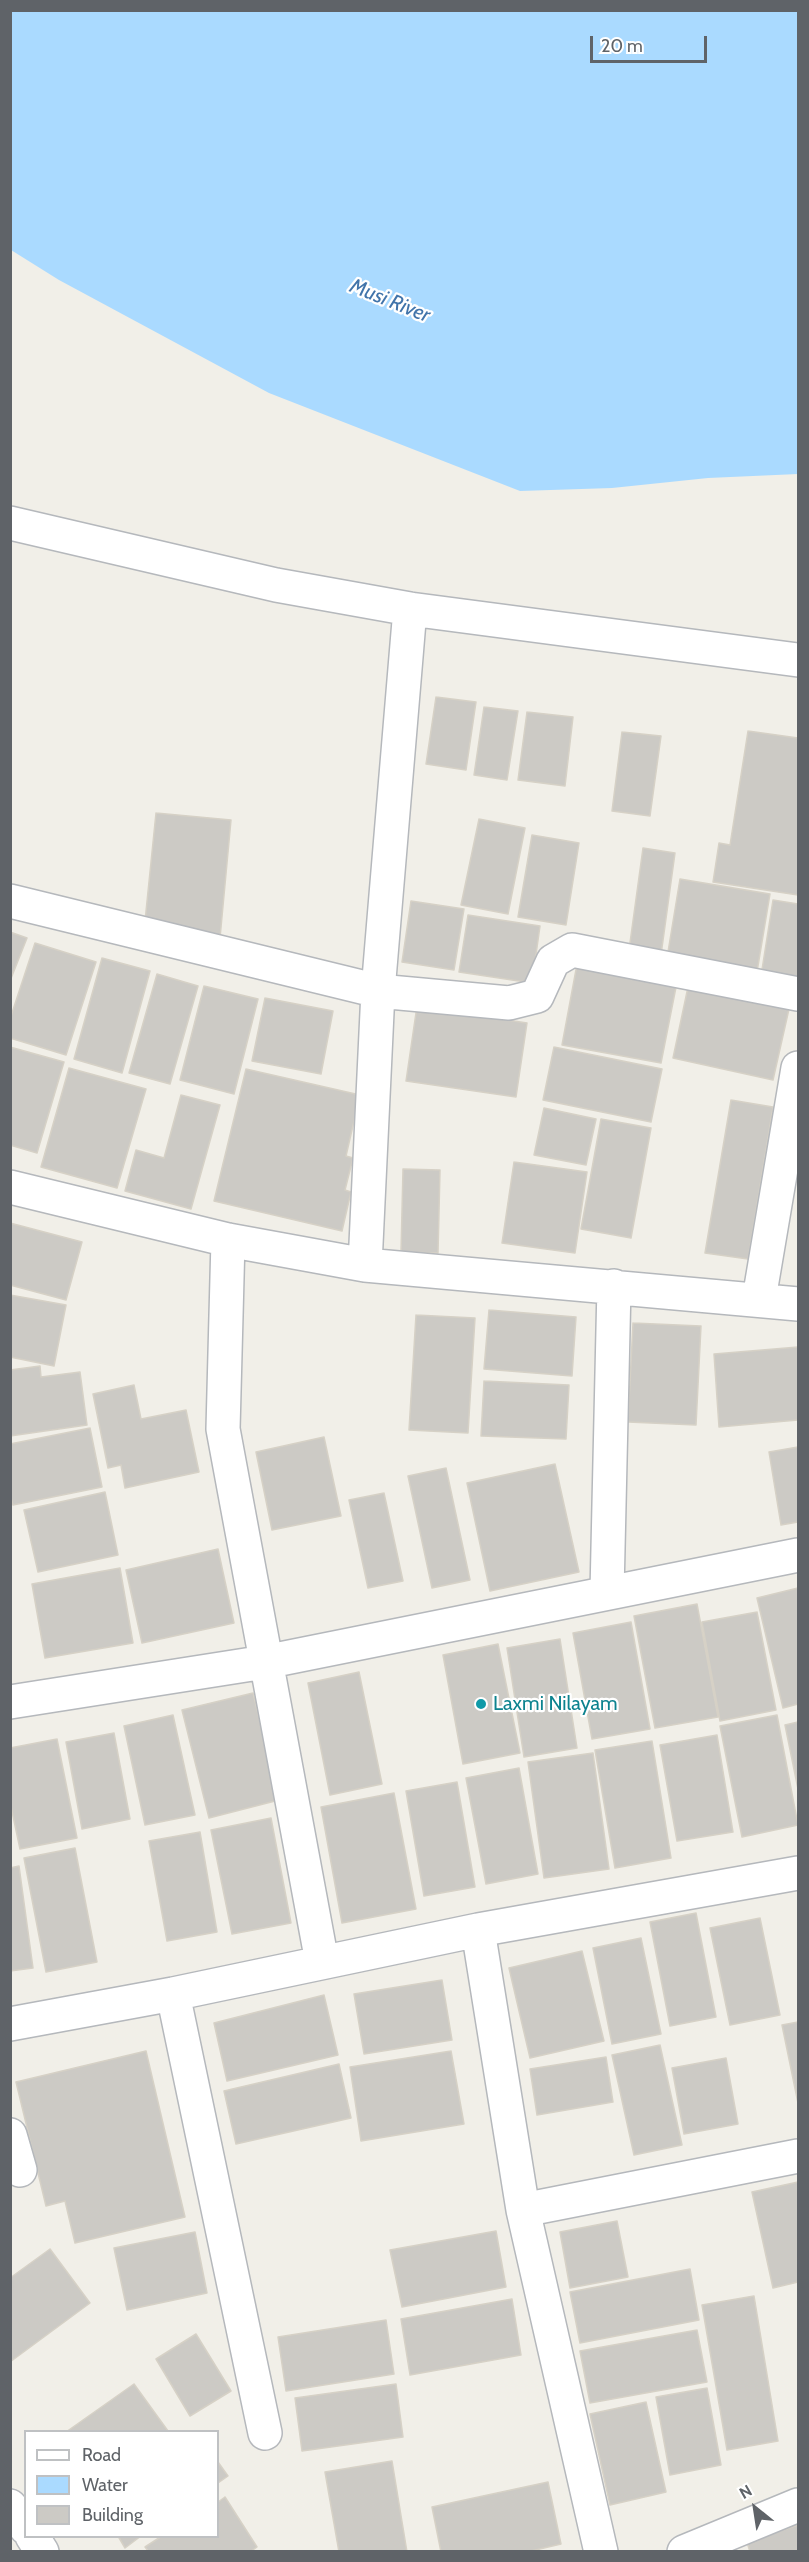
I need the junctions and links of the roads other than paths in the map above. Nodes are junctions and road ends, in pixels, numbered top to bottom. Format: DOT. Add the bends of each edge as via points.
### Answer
graph roads {
  1 [pos="10,523"];
  2 [pos="410,609"];
  3 [pos="798,660"];
  4 [pos="10,901"];
  5 [pos="378,991"];
  6 [pos="798,994"];
  7 [pos="798,1068"];
  8 [pos="10,1187"];
  9 [pos="228,1240"];
  10 [pos="365,1265"];
  11 [pos="614,1286"];
  12 [pos="759,1299"];
  13 [pos="798,1304"];
  14 [pos="798,1555"];
  15 [pos="607,1592"];
  16 [pos="265,1662"];
  17 [pos="10,1702"];
  18 [pos="798,1873"];
  19 [pos="478,1930"];
  20 [pos="322,1962"];
  21 [pos="173,1994"];
  22 [pos="10,2024"];
  23 [pos="10,2135"];
  24 [pos="798,2156"];
  25 [pos="20,2170"];
  26 [pos="523,2210"];
  27 [pos="265,2433"];
  28 [pos="798,2505"];
  29 [pos="10,2506"];
  30 [pos="24,2525"];
  31 [pos="33,2538"];
  32 [pos="42,2552"];
  33 [pos="601,2552"];
  34 [pos="684,2552"];
  1 -- 2 [label="street" via="276,585"];
  2 -- 3 [label="street"];
  2 -- 5 [label="street"];
  4 -- 5 [label="street"];
  5 -- 6 [label="street" via="509,1002 537,996 553,961 572,950"];
  5 -- 10 [label="street"];
  7 -- 12 [label="street"];
  8 -- 9 [label="street"];
  9 -- 10 [label="street"];
  9 -- 16 [label="street" via="223,1429"];
  10 -- 11 [label="street"];
  11 -- 12 [label="street"];
  11 -- 15 [label="street"];
  12 -- 13 [label="street"];
  14 -- 15 [label="street"];
  15 -- 16 [label="street"];
  16 -- 17 [label="street"];
  16 -- 20 [label="street"];
  18 -- 19 [label="street"];
  19 -- 20 [label="street"];
  19 -- 26 [label="street"];
  20 -- 21 [label="street"];
  21 -- 22 [label="street"];
  21 -- 27 [label="street"];
  23 -- 25 [label="street"];
  24 -- 26 [label="street"];
  26 -- 33 [label="street"];
  28 -- 34 [label="street"];
  29 -- 30 [label="street"];
  31 -- 32 [label="street"];
}
